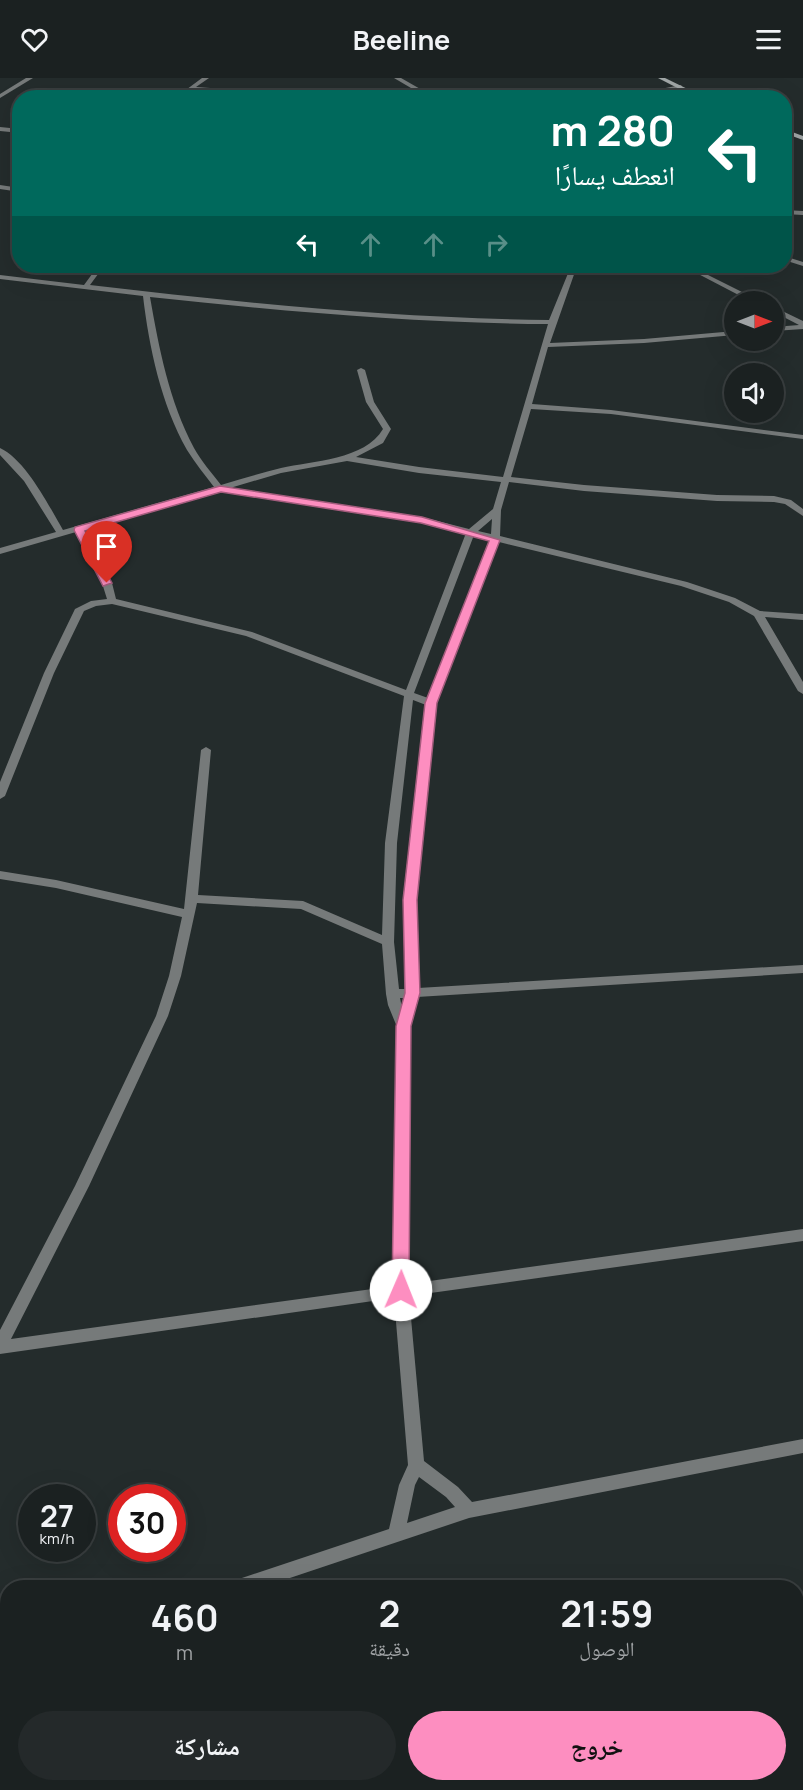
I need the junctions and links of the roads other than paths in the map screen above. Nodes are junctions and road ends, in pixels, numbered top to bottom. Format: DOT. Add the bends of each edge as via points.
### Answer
graph roads {
  1 [pos="30,78"];
  2 [pos="206,78"];
  3 [pos="419,78"];
  4 [pos="661,78"];
  5 [pos="398,79"];
  6 [pos="681,87"];
  7 [pos="193,89"];
  8 [pos="211,90"];
  9 [pos="418,90"];
  10 [pos="664,90"];
  11 [pos="687,90"];
  12 [pos="0,96"];
  13 [pos="96,273"];
  14 [pos="571,273"];
  15 [pos="700,273"];
  16 [pos="4,278"];
  17 [pos="0,287"];
  18 [pos="85,288"];
  19 [pos="737,291"];
  20 [pos="146,296"];
  21 [pos="784,315"];
  22 [pos="552,322"];
  23 [pos="803,326"];
  24 [pos="784,328"];
  25 [pos="724,334"];
  26 [pos="545,345"];
  27 [pos="361,370"];
  28 [pos="528,406"];
  29 [pos="803,436"];
  30 [pos="0,451"];
  31 [pos="347,458"];
  32 [pos="507,479"];
  33 [pos="220,489"];
  34 [pos="497,510"];
  35 [pos="803,513"];
  36 [pos="79,530"];
  37 [pos="471,532"];
  38 [pos="61,534"];
  39 [pos="495,540"];
  40 [pos="0,551"];
  41 [pos="112,601"];
  42 [pos="758,614"];
  43 [pos="803,617"];
  44 [pos="803,691"];
  45 [pos="409,694"];
  46 [pos="431,703"];
  47 [pos="206,750"];
  48 [pos="0,796"];
  49 [pos="0,874"];
  50 [pos="192,898"];
  51 [pos="189,914"];
  52 [pos="388,942"];
  53 [pos="803,969"];
  54 [pos="412,993"];
  55 [pos="392,994"];
  56 [pos="403,1026"];
  57 [pos="803,1235"];
  58 [pos="401,1290"];
  59 [pos="0,1346"];
  60 [pos="803,1446"];
  61 [pos="416,1465"];
  62 [pos="469,1510"];
  63 [pos="397,1532"];
  64 [pos="259,1580"];
  1 -- 12 [label="street"];
  2 -- 7 [label="street"];
  3 -- 5 [label="street"];
  4 -- 6 [label="street"];
  5 -- 9 [label="street"];
  6 -- 10 [label="street"];
  6 -- 11 [label="street"];
  7 -- 8 [label="street"];
  13 -- 18 [label="street"];
  14 -- 22 [label="street"];
  15 -- 19 [label="street"];
  16 -- 17 [label="street"];
  16 -- 18 [label="street"];
  18 -- 20 [label="street"];
  20 -- 22 [label="street" via="462,322"];
  20 -- 33 [label="street" via="167,399 191,450"];
  21 -- 23 [label="street"];
  22 -- 26 [label="street"];
  23 -- 24 [label="street"];
  25 -- 26 [label="street"];
  26 -- 28 [label="street"];
  27 -- 31 [label="street" via="370,402 387,429 380,441"];
  28 -- 29 [label="street"];
  28 -- 32 [label="street"];
  30 -- 38 [label="street" via="41,499"];
  31 -- 32 [label="street"];
  31 -- 33 [label="street" via="280,471"];
  32 -- 34 [label="street"];
  32 -- 35 [label="street" via="717,498 774,499 788,502"];
  33 -- 36 [label="street"];
  33 -- 37 [label="street" via="411,518"];
  34 -- 37 [label="street"];
  34 -- 39 [label="street"];
  36 -- 38 [label="street"];
  36 -- 41 [label="street" via="107,583"];
  37 -- 39 [label="street"];
  37 -- 45 [label="street"];
  38 -- 40 [label="street"];
  39 -- 42 [label="street" via="684,584 732,600"];
  39 -- 46 [label="street"];
  41 -- 45 [label="street" via="249,634"];
  41 -- 48 [label="street" via="80,609 49,673"];
  42 -- 43 [label="street"];
  42 -- 44 [label="street"];
  45 -- 46 [label="street"];
  45 -- 52 [label="street" via="391,843"];
  46 -- 54 [label="street" via="410,900"];
  47 -- 50 [label="street"];
  49 -- 51 [label="street"];
  50 -- 51 [label="street"];
  50 -- 52 [label="street" via="303,905"];
  51 -- 59 [label="street" via="175,976 139,1069"];
  52 -- 55 [label="street"];
  53 -- 54 [label="street"];
  54 -- 55 [label="street"];
  54 -- 56 [label="street"];
  55 -- 56 [label="street"];
  56 -- 58 [label="street"];
  57 -- 58 [label="street"];
  58 -- 59 [label="street"];
  58 -- 61 [label="street"];
  60 -- 62 [label="street"];
  61 -- 62 [label="street"];
  61 -- 63 [label="street"];
  62 -- 63 [label="street"];
  63 -- 64 [label="street"];
}
